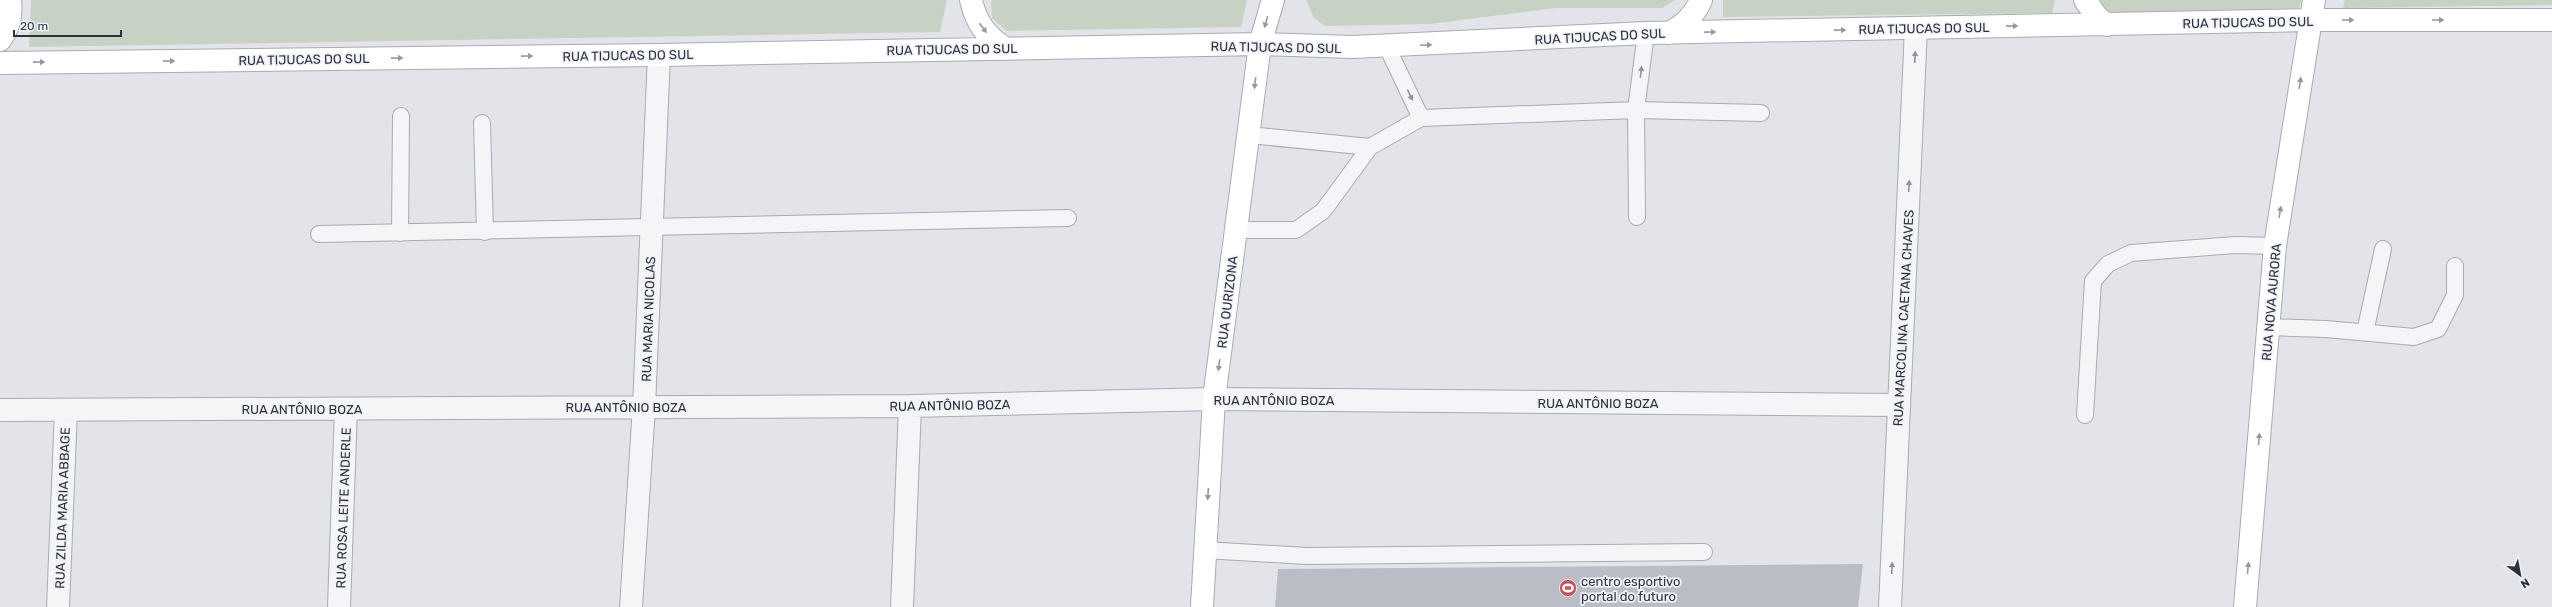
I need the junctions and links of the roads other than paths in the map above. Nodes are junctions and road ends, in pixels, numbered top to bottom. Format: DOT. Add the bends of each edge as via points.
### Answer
graph roads {
  1 [pos="10,0"];
  2 [pos="971,0"];
  3 [pos="1273,0"];
  4 [pos="1701,0"];
  5 [pos="2085,0"];
  6 [pos="2312,10"];
  7 [pos="2552,20"];
  8 [pos="2107,25"];
  9 [pos="1916,28"];
  10 [pos="1646,33"];
  11 [pos="1669,33"];
  12 [pos="0,40"];
  13 [pos="1260,44"];
  14 [pos="1387,47"];
  15 [pos="1006,48"];
  16 [pos="659,55"];
  17 [pos="0,63"];
  18 [pos="1636,110"];
  19 [pos="1761,113"];
  20 [pos="401,116"];
  21 [pos="1421,118"];
  22 [pos="482,123"];
  23 [pos="1248,135"];
  24 [pos="1370,147"];
  25 [pos="1637,217"];
  26 [pos="1068,218"];
  27 [pos="652,228"];
  28 [pos="1236,230"];
  29 [pos="485,232"];
  30 [pos="400,233"];
  31 [pos="319,234"];
  32 [pos="2275,246"];
  33 [pos="2383,250"];
  34 [pos="2455,266"];
  35 [pos="2268,327"];
  36 [pos="2364,332"];
  37 [pos="1214,399"];
  38 [pos="1899,405"];
  39 [pos="910,406"];
  40 [pos="644,407"];
  41 [pos="346,409"];
  42 [pos="0,410"];
  43 [pos="66,410"];
  44 [pos="2085,415"];
  45 [pos="1204,550"];
  46 [pos="1704,552"];
  47 [pos="58,607"];
  48 [pos="340,607"];
  49 [pos="631,607"];
  50 [pos="902,607"];
  51 [pos="1202,607"];
  52 [pos="1890,607"];
  53 [pos="2245,607"];
  1 -- 12 [label="main road" via="12,11 6,32"];
  2 -- 15 [label="main road, one-way" via="981,28 992,40"];
  3 -- 13 [label="main road, RUA OURIZONA, one-way"];
  4 -- 11 [label="main road" via="1693,15 1682,26"];
  5 -- 8 [label="main road" via="2097,17"];
  6 -- 7 [label="main road, RUA TIJUCAS DO SUL, one-way"];
  6 -- 8 [label="main road, RUA TIJUCAS DO SUL"];
  32 -- 6 [label="main road, RUA NOVA AURORA, one-way"];
  9 -- 8 [label="main road, RUA TIJUCAS DO SUL, one-way"];
  11 -- 9 [label="main road, RUA TIJUCAS DO SUL, one-way"];
  38 -- 9 [label="street, RUA MARCOLINA CAETANA CHAVES, one-way"];
  10 -- 11 [label="main road, RUA TIJUCAS DO SUL"];
  14 -- 10 [label="main road, RUA TIJUCAS DO SUL, one-way"];
  18 -- 10 [label="lane, one-way"];
  13 -- 14 [label="main road, RUA TIJUCAS DO SUL"];
  13 -- 15 [label="main road, RUA TIJUCAS DO SUL"];
  13 -- 23 [label="main road, RUA OURIZONA, one-way"];
  14 -- 21 [label="lane, one-way"];
  15 -- 16 [label="main road, RUA TIJUCAS DO SUL"];
  17 -- 16 [label="main road, RUA TIJUCAS DO SUL, one-way"];
  16 -- 27 [label="street, RUA MARIA NICOLAS"];
  18 -- 19 [label="lane"];
  18 -- 21 [label="lane"];
  18 -- 25 [label="lane"];
  20 -- 30 [label="lane"];
  21 -- 24 [label="lane"];
  22 -- 29 [label="lane"];
  23 -- 24 [label="lane"];
  23 -- 28 [label="main road, RUA OURIZONA"];
  24 -- 28 [label="lane" via="1323,211 1296,230"];
  26 -- 27 [label="lane"];
  27 -- 29 [label="lane"];
  27 -- 40 [label="street, RUA MARIA NICOLAS"];
  28 -- 37 [label="main road, RUA OURIZONA, one-way"];
  29 -- 30 [label="lane"];
  30 -- 31 [label="lane"];
  32 -- 35 [label="main road, RUA NOVA AURORA"];
  32 -- 44 [label="lane" via="2235,245 2131,253 2108,264 2093,281"];
  33 -- 36 [label="lane"];
  34 -- 36 [label="lane" via="2455,295 2438,329 2414,337"];
  35 -- 36 [label="lane"];
  53 -- 35 [label="main road, RUA NOVA AURORA, one-way"];
  37 -- 38 [label="street, RUA ANTÔNIO BOZA"];
  37 -- 39 [label="street, RUA ANTÔNIO BOZA"];
  37 -- 45 [label="main road, RUA OURIZONA, one-way"];
  52 -- 38 [label="street, RUA MARCOLINA CAETANA CHAVES, one-way"];
  39 -- 40 [label="street, RUA ANTÔNIO BOZA"];
  39 -- 50 [label="street"];
  40 -- 41 [label="street, RUA ANTÔNIO BOZA"];
  40 -- 49 [label="street, RUA MARIA NICOLAS"];
  41 -- 43 [label="street, RUA ANTÔNIO BOZA"];
  41 -- 48 [label="street, RUA ROSA LEITE ANDERLE"];
  42 -- 43 [label="street, RUA ANTÔNIO BOZA"];
  43 -- 47 [label="street, RUA ZILDA MARIA ABBAGE"];
  45 -- 46 [label="lane" via="1307,556"];
  45 -- 51 [label="main road, RUA OURIZONA"];
}
